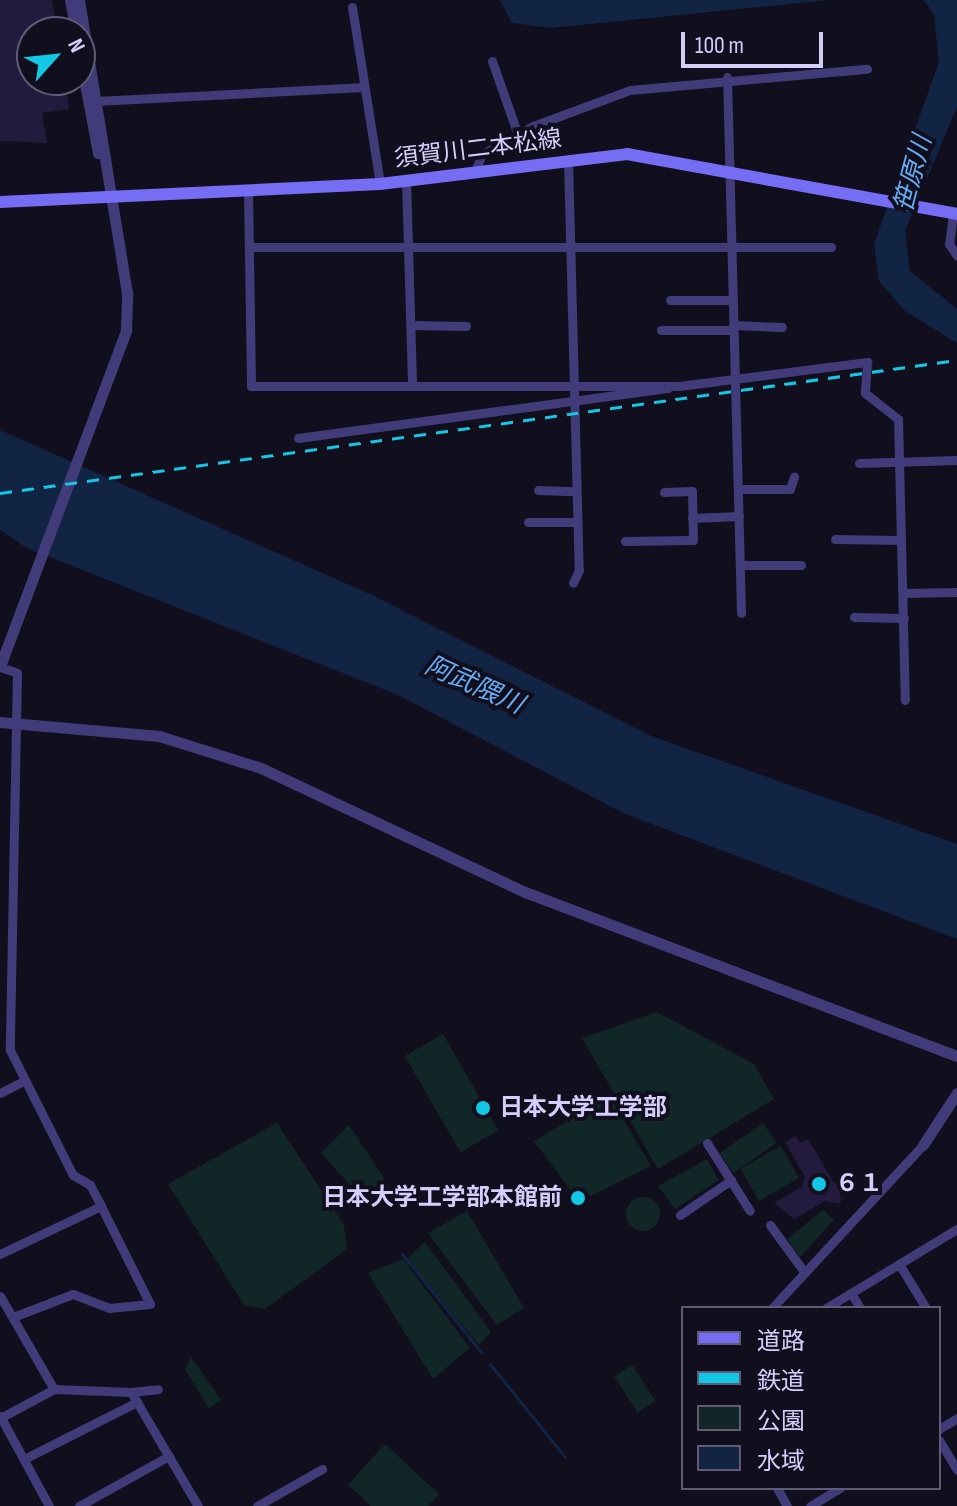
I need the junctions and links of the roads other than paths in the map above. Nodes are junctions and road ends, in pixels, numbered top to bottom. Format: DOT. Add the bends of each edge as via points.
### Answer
graph roads {
  1 [pos="79,0"];
  2 [pos="352,7"];
  3 [pos="492,61"];
  4 [pos="867,69"];
  5 [pos="727,77"];
  6 [pos="364,87"];
  7 [pos="88,96"];
  8 [pos="96,101"];
  9 [pos="518,135"];
  10 [pos="568,160"];
  11 [pos="728,170"];
  12 [pos="474,173"];
  13 [pos="406,180"];
  14 [pos="380,184"];
  15 [pos="248,192"];
  16 [pos="109,196"];
  17 [pos="0,202"];
  18 [pos="952,213"];
  19 [pos="410,246"];
  20 [pos="569,246"];
  21 [pos="249,247"];
  22 [pos="731,247"];
  23 [pos="831,247"];
  24 [pos="957,256"];
  25 [pos="670,300"];
  26 [pos="732,300"];
  27 [pos="411,325"];
  28 [pos="466,326"];
  29 [pos="782,327"];
  30 [pos="733,328"];
  31 [pos="661,330"];
  32 [pos="735,381"];
  33 [pos="412,385"];
  34 [pos="574,385"];
  35 [pos="671,386"];
  36 [pos="574,403"];
  37 [pos="298,438"];
  38 [pos="957,460"];
  39 [pos="899,461"];
  40 [pos="859,463"];
  41 [pos="794,477"];
  42 [pos="738,489"];
  43 [pos="538,490"];
  44 [pos="575,491"];
  45 [pos="664,492"];
  46 [pos="739,516"];
  47 [pos="692,518"];
  48 [pos="528,522"];
  49 [pos="577,522"];
  50 [pos="835,539"];
  51 [pos="901,540"];
  52 [pos="625,541"];
  53 [pos="740,565"];
  54 [pos="801,565"];
  55 [pos="573,583"];
  56 [pos="957,592"];
  57 [pos="903,593"];
  58 [pos="741,613"];
  59 [pos="854,617"];
  60 [pos="904,618"];
  61 [pos="0,666"];
  62 [pos="905,700"];
  63 [pos="0,722"];
  64 [pos="13,722"];
  65 [pos="5,839"];
  66 [pos="5,1023"];
  67 [pos="957,1056"];
  68 [pos="24,1081"];
  69 [pos="0,1093"];
  70 [pos="957,1093"];
  71 [pos="707,1143"];
  72 [pos="923,1145"];
  73 [pos="731,1180"];
  74 [pos="101,1206"];
  75 [pos="750,1211"];
  76 [pos="680,1215"];
  77 [pos="770,1225"];
  78 [pos="957,1229"];
  79 [pos="0,1254"];
  80 [pos="899,1264"];
  81 [pos="805,1273"];
  82 [pos="851,1293"];
  83 [pos="0,1296"];
  84 [pos="774,1306"];
  85 [pos="829,1306"];
  86 [pos="859,1306"];
  87 [pos="925,1306"];
  88 [pos="13,1317"];
  89 [pos="54,1389"];
  90 [pos="158,1389"];
  91 [pos="131,1392"];
  92 [pos="137,1402"];
  93 [pos="0,1417"];
  94 [pos="941,1443"];
  95 [pos="169,1456"];
  96 [pos="24,1459"];
  97 [pos="322,1469"];
  98 [pos="957,1470"];
  99 [pos="837,1490"];
  100 [pos="49,1506"];
  101 [pos="79,1506"];
  102 [pos="198,1506"];
  103 [pos="257,1506"];
  104 [pos="810,1506"];
  1 -- 8 [label="street"];
  2 -- 6 [label="street"];
  3 -- 9 [label="street"];
  4 -- 5 [label="street"];
  5 -- 9 [label="street" via="630,90"];
  5 -- 11 [label="street"];
  6 -- 8 [label="street"];
  6 -- 14 [label="street"];
  7 -- 16 [label="street"];
  8 -- 16 [label="street"];
  9 -- 12 [label="street" via="482,154"];
  10 -- 11 [label="main road, 須賀川二本松線" via="627,154"];
  10 -- 12 [label="main road, 須賀川二本松線"];
  10 -- 20 [label="street"];
  11 -- 18 [label="main road, 須賀川二本松線"];
  11 -- 22 [label="street"];
  12 -- 13 [label="main road, 須賀川二本松線"];
  13 -- 14 [label="main road, 須賀川二本松線"];
  13 -- 19 [label="street"];
  14 -- 15 [label="main road, 須賀川二本松線"];
  15 -- 16 [label="main road, 須賀川二本松線"];
  15 -- 21 [label="street"];
  16 -- 17 [label="main road, 須賀川二本松線"];
  16 -- 61 [label="street" via="127,293 123,347"];
  18 -- 24 [label="street" via="949,244"];
  19 -- 20 [label="street"];
  19 -- 21 [label="street"];
  19 -- 27 [label="street"];
  20 -- 22 [label="street"];
  20 -- 34 [label="street"];
  21 -- 33 [label="street" via="251,386"];
  22 -- 23 [label="street"];
  22 -- 26 [label="street"];
  25 -- 26 [label="street"];
  26 -- 30 [label="street"];
  27 -- 28 [label="street"];
  27 -- 33 [label="street"];
  29 -- 30 [label="street"];
  30 -- 31 [label="street"];
  30 -- 32 [label="street"];
  32 -- 35 [label="street"];
  32 -- 39 [label="street" via="867,362 865,393 898,419"];
  32 -- 42 [label="street"];
  33 -- 34 [label="street"];
  34 -- 35 [label="street"];
  34 -- 36 [label="street"];
  35 -- 36 [label="street"];
  36 -- 37 [label="street"];
  36 -- 44 [label="street"];
  38 -- 39 [label="street"];
  39 -- 40 [label="street"];
  39 -- 51 [label="street"];
  41 -- 42 [label="street" via="790,489"];
  42 -- 46 [label="street"];
  43 -- 44 [label="street"];
  44 -- 49 [label="street"];
  45 -- 47 [label="street" via="692,491"];
  46 -- 47 [label="street"];
  46 -- 53 [label="street"];
  47 -- 52 [label="street" via="693,540"];
  48 -- 49 [label="street"];
  49 -- 55 [label="street"];
  50 -- 51 [label="street"];
  51 -- 57 [label="street"];
  53 -- 54 [label="street"];
  53 -- 58 [label="street"];
  56 -- 57 [label="street"];
  57 -- 60 [label="street"];
  59 -- 60 [label="street"];
  60 -- 62 [label="street"];
  61 -- 64 [label="street" via="17,673"];
  63 -- 64 [label="street"];
  64 -- 65 [label="street"];
  64 -- 67 [label="street" via="159,736 261,768 568,910"];
  65 -- 66 [label="street"];
  66 -- 68 [label="street"];
  68 -- 69 [label="street"];
  68 -- 74 [label="street" via="73,1175 90,1185"];
  70 -- 72 [label="street"];
  71 -- 73 [label="street"];
  72 -- 81 [label="street"];
  73 -- 75 [label="street"];
  73 -- 76 [label="street"];
  74 -- 79 [label="street"];
  74 -- 88 [label="street" via="150,1304 109,1308 73,1294"];
  77 -- 81 [label="street"];
  78 -- 80 [label="street"];
  80 -- 82 [label="street"];
  80 -- 87 [label="street"];
  81 -- 84 [label="street"];
  82 -- 85 [label="street"];
  82 -- 86 [label="street"];
  83 -- 88 [label="street"];
  88 -- 89 [label="street"];
  89 -- 91 [label="street"];
  89 -- 93 [label="street"];
  90 -- 91 [label="street"];
  91 -- 92 [label="street"];
  92 -- 95 [label="street"];
  92 -- 96 [label="street"];
  93 -- 96 [label="street"];
  94 -- 98 [label="street"];
  95 -- 101 [label="street"];
  95 -- 102 [label="street"];
  96 -- 100 [label="street"];
  97 -- 103 [label="street"];
  99 -- 104 [label="street"];
}
